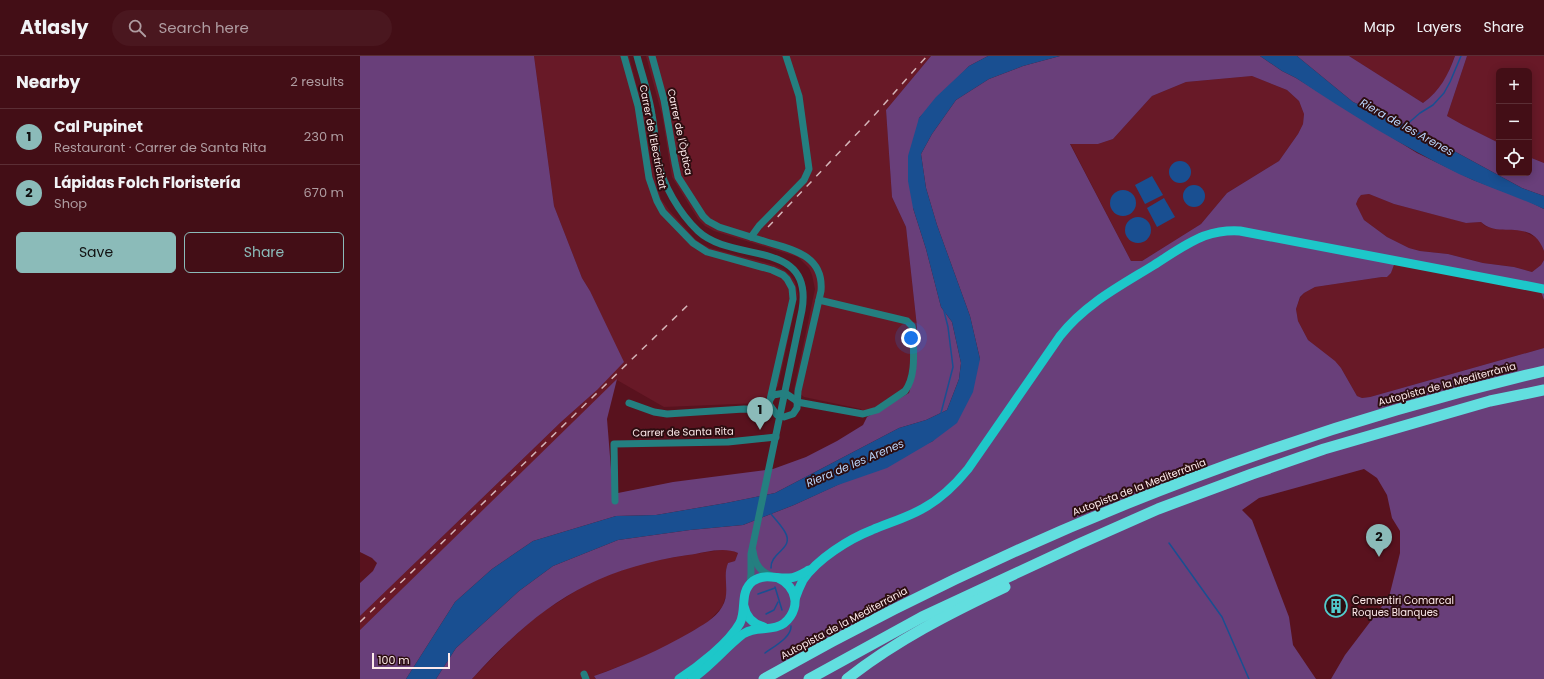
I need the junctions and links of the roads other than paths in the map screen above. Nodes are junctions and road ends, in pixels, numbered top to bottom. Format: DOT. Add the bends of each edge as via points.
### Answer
graph roads {
  1 [pos="624,56"];
  2 [pos="637,56"];
  3 [pos="652,56"];
  4 [pos="786,56"];
  5 [pos="751,237"];
  6 [pos="1544,289"];
  7 [pos="819,300"];
  8 [pos="1544,371"];
  9 [pos="775,379"];
  10 [pos="1544,390"];
  11 [pos="790,397"];
  12 [pos="629,403"];
  13 [pos="770,404"];
  14 [pos="780,416"];
  15 [pos="776,437"];
  16 [pos="615,501"];
  17 [pos="753,545"];
  18 [pos="813,568"];
  19 [pos="1028,569"];
  20 [pos="775,577"];
  21 [pos="750,584"];
  22 [pos="795,599"];
  23 [pos="743,602"];
  24 [pos="766,627"];
  25 [pos="812,653"];
  26 [pos="802,658"];
  27 [pos="679,679"];
  28 [pos="692,679"];
  29 [pos="754,679"];
  30 [pos="764,679"];
  31 [pos="776,679"];
  32 [pos="809,679"];
  33 [pos="847,679"];
  1 -- 9 [label="street, Carrer de l'Electricitat" via="638,106 649,178 663,212 699,248 777,272 787,279 792,288 792,299"];
  2 -- 11 [label="street" via="652,115 662,175 671,194 688,218 711,240 781,261 800,277 804,303"];
  3 -- 5 [label="street, Carrer de l'Òptica" via="664,100 676,169 682,184 708,221"];
  4 -- 5 [label="street" via="796,84 809,169 804,180"];
  5 -- 7 [label="street, Carrer de l'Òptica" via="808,257 816,266 820,278"];
  6 -- 18 [label="main road" via="1240,231 1221,231 1202,237 1097,301 1068,326 968,469 946,493 922,510 852,539"];
  7 -- 11 [label="street, Carrer de l'Òptica" via="798,391"];
  7 -- 11 [label="street" via="907,321 913,330 913,368 909,383 905,391 877,410 866,413 856,413"];
  8 -- 25 [label="highway, Autopista de la Mediterrània" via="1455,393 1338,427 1158,491 1058,532 964,575"];
  9 -- 11 [label="street, Carrer de l'Electricitat" via="775,386"];
  9 -- 13 [label="street, Carrer de l'Electricitat"];
  10 -- 19 [label="highway" via="1461,410 1289,461 1158,509"];
  11 -- 13 [label="street" via="773,395"];
  11 -- 14 [label="street"];
  11 -- 14 [label="street" via="797,408 793,414"];
  12 -- 13 [label="street" via="666,414 759,409"];
  13 -- 14 [label="street" via="774,413"];
  14 -- 15 [label="street"];
  15 -- 16 [label="street, Carrer de Santa Rita" via="728,442 614,444"];
  15 -- 17 [label="street"];
  17 -- 20 [label="street" via="756,564 764,572"];
  17 -- 21 [label="street"];
  18 -- 20 [label="main road" via="793,578"];
  18 -- 22 [label="main road" via="803,580"];
  19 -- 32 [label="highway" via="922,617"];
  19 -- 33 [label="highway" via="1008,585 958,610 870,661"];
  20 -- 21 [label="main road" via="758,578"];
  20 -- 22 [label="main road" via="790,586"];
  21 -- 23 [label="main road"];
  22 -- 24 [label="main road" via="792,613 786,621"];
  23 -- 24 [label="main road" via="749,618 756,624"];
  23 -- 27 [label="main road" via="741,620 734,632"];
  24 -- 28 [label="main road" via="744,633 712,664"];
  25 -- 26 [label="highway, Autopista de la Mediterrània"];
  25 -- 31 [label="highway"];
  26 -- 29 [label="highway" via="787,660"];
  26 -- 30 [label="highway, Autopista de la Mediterrània"];
}
